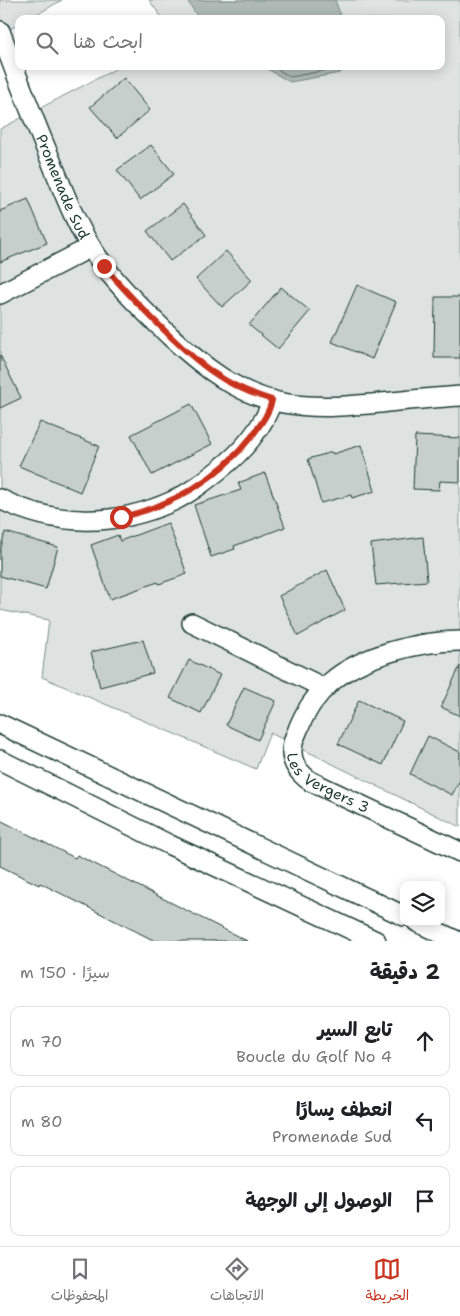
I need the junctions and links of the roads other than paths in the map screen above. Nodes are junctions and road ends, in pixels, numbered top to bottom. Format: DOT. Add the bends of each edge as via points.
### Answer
graph roads {
  1 [pos="0,31"];
  2 [pos="6,67"];
  3 [pos="91,247"];
  4 [pos="0,294"];
  5 [pos="460,396"];
  6 [pos="272,400"];
  7 [pos="0,499"];
  8 [pos="192,623"];
  9 [pos="460,641"];
  10 [pos="324,688"];
  11 [pos="0,724"];
  12 [pos="0,760"];
  13 [pos="460,852"];
  14 [pos="400,914"];
  15 [pos="426,926"];
  16 [pos="376,941"];
  17 [pos="457,941"];
  1 -- 2 [label="street, Promenade Sud"];
  2 -- 3 [label="street, Promenade Sud"];
  3 -- 4 [label="street"];
  3 -- 6 [label="street, Promenade Sud" via="117,283 185,351 216,375"];
  5 -- 6 [label="street, Promenade Sud" via="319,407"];
  6 -- 7 [label="street" via="257,429 233,458 188,492 148,510 114,518 79,521 31,512"];
  8 -- 10 [label="street"];
  9 -- 10 [label="street, Les Vergers 3" via="419,645 377,656 345,672"];
  10 -- 13 [label="street, Les Vergers 3" via="311,705 293,743 296,768 310,781"];
  11 -- 14 [label="street"];
  12 -- 16 [label="street" via="170,845"];
  15 -- 17 [label="street"];
}
